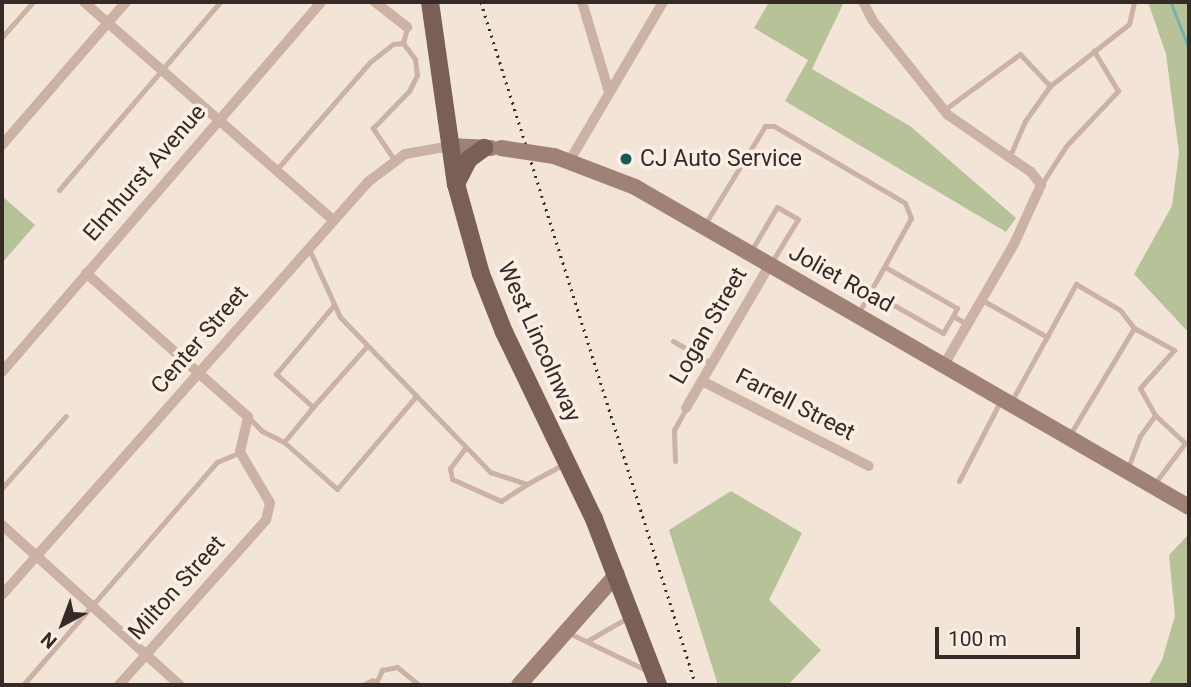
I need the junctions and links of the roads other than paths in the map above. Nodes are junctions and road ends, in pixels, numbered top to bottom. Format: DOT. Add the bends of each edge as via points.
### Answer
graph roads {
  1 [pos="33,2"];
  2 [pos="84,2"];
  3 [pos="126,2"];
  4 [pos="220,2"];
  5 [pos="321,2"];
  6 [pos="375,2"];
  7 [pos="429,2"];
  8 [pos="582,2"];
  9 [pos="663,2"];
  10 [pos="863,2"];
  11 [pos="1134,2"];
  12 [pos="108,22"];
  13 [pos="407,27"];
  14 [pos="2,37"];
  15 [pos="403,43"];
  16 [pos="1094,51"];
  17 [pos="163,69"];
  18 [pos="1050,86"];
  19 [pos="609,92"];
  20 [pos="944,110"];
  21 [pos="220,117"];
  22 [pos="2,145"];
  23 [pos="451,146"];
  24 [pos="492,148"];
  25 [pos="562,158"];
  26 [pos="1009,158"];
  27 [pos="395,161"];
  28 [pos="277,169"];
  29 [pos="456,184"];
  30 [pos="1041,185"];
  31 [pos="59,190"];
  32 [pos="333,220"];
  33 [pos="703,228"];
  34 [pos="309,248"];
  35 [pos="749,254"];
  36 [pos="769,265"];
  37 [pos="885,267"];
  38 [pos="86,273"];
  39 [pos="871,292"];
  40 [pos="982,300"];
  41 [pos="334,305"];
  42 [pos="858,314"];
  43 [pos="953,316"];
  44 [pos="967,324"];
  45 [pos="1134,328"];
  46 [pos="1047,337"];
  47 [pos="673,341"];
  48 [pos="366,347"];
  49 [pos="711,363"];
  50 [pos="945,363"];
  51 [pos="2,372"];
  52 [pos="199,374"];
  53 [pos="702,381"];
  54 [pos="417,395"];
  55 [pos="1007,399"];
  56 [pos="313,407"];
  57 [pos="685,408"];
  58 [pos="1155,415"];
  59 [pos="66,416"];
  60 [pos="248,416"];
  61 [pos="1069,436"];
  62 [pos="284,442"];
  63 [pos="466,447"];
  64 [pos="240,452"];
  65 [pos="676,461"];
  66 [pos="566,463"];
  67 [pos="869,466"];
  68 [pos="1127,471"];
  69 [pos="959,481"];
  70 [pos="527,484"];
  71 [pos="1153,486"];
  72 [pos="2,488"];
  73 [pos="1189,507"];
  74 [pos="2,525"];
  75 [pos="36,555"];
  76 [pos="617,574"];
  77 [pos="2,595"];
  78 [pos="91,604"];
  79 [pos="633,615"];
  80 [pos="566,632"];
  81 [pos="587,641"];
  82 [pos="146,654"];
  83 [pos="656,680"];
  84 [pos="374,683"];
  85 [pos="23,685"];
  86 [pos="119,685"];
  87 [pos="180,685"];
  88 [pos="362,685"];
  89 [pos="419,685"];
  90 [pos="519,685"];
  1 -- 14 [label="lane"];
  2 -- 12 [label="street"];
  3 -- 12 [label="street"];
  4 -- 17 [label="lane"];
  5 -- 21 [label="street, Elmhurst Avenue"];
  6 -- 13 [label="street"];
  7 -- 23 [label="main road, West Lincolnway"];
  8 -- 19 [label="street"];
  9 -- 19 [label="street"];
  10 -- 20 [label="street" via="873,22"];
  11 -- 16 [label="lane" via="1129,24"];
  12 -- 17 [label="street"];
  12 -- 22 [label="street"];
  13 -- 15 [label="lane"];
  15 -- 27 [label="lane" via="415,60 417,75 409,91 373,128"];
  15 -- 28 [label="lane" via="393,44 370,62"];
  16 -- 18 [label="lane"];
  16 -- 30 [label="lane" via="1118,91 1066,146"];
  17 -- 21 [label="street"];
  17 -- 31 [label="lane"];
  18 -- 20 [label="lane" via="1020,54"];
  18 -- 26 [label="lane" via="1025,121"];
  19 -- 25 [label="street"];
  20 -- 26 [label="street"];
  21 -- 28 [label="street"];
  21 -- 38 [label="street, Elmhurst Avenue"];
  23 -- 24 [label="main road, Joliet Road"];
  23 -- 27 [label="street, Center Street" via="428,146"];
  23 -- 29 [label="main road, West Lincolnway"];
  24 -- 25 [label="main road, Joliet Road, bridge"];
  24 -- 29 [label="main road" via="464,166"];
  25 -- 33 [label="main road, Joliet Road" via="635,187"];
  26 -- 30 [label="street"];
  27 -- 32 [label="street, Center Street"];
  28 -- 32 [label="street"];
  29 -- 66 [label="main road, West Lincolnway" via="490,297"];
  30 -- 40 [label="street"];
  32 -- 34 [label="street, Center Street"];
  33 -- 35 [label="main road, Joliet Road"];
  33 -- 37 [label="lane" via="758,133 774,125 905,203 911,218"];
  34 -- 41 [label="lane"];
  34 -- 52 [label="street, Center Street"];
  35 -- 36 [label="main road, Joliet Road"];
  35 -- 36 [label="lane" via="778,207 798,219"];
  36 -- 42 [label="main road, Joliet Road"];
  36 -- 49 [label="street, Logan Street"];
  37 -- 39 [label="lane"];
  37 -- 43 [label="lane" via="957,308"];
  38 -- 51 [label="street, Elmhurst Avenue"];
  38 -- 52 [label="street"];
  39 -- 42 [label="lane"];
  39 -- 43 [label="lane" via="943,333"];
  40 -- 44 [label="street"];
  40 -- 46 [label="lane"];
  41 -- 48 [label="lane"];
  41 -- 56 [label="lane" via="276,374"];
  42 -- 50 [label="main road, Joliet Road"];
  43 -- 44 [label="lane"];
  44 -- 50 [label="street"];
  45 -- 46 [label="lane" via="1119,310 1076,284"];
  45 -- 58 [label="lane" via="1174,349 1140,388"];
  45 -- 61 [label="lane"];
  46 -- 55 [label="lane"];
  47 -- 49 [label="lane"];
  48 -- 54 [label="lane"];
  48 -- 56 [label="lane"];
  49 -- 53 [label="street, Logan Street"];
  50 -- 55 [label="main road, Joliet Road"];
  52 -- 60 [label="street"];
  52 -- 75 [label="street, Center Street"];
  53 -- 57 [label="street, Logan Street"];
  53 -- 67 [label="street, Farrell Street"];
  54 -- 62 [label="lane" via="337,489"];
  54 -- 63 [label="lane"];
  55 -- 61 [label="main road, Joliet Road"];
  55 -- 69 [label="lane"];
  56 -- 62 [label="lane"];
  57 -- 65 [label="lane" via="674,430"];
  58 -- 68 [label="lane" via="1140,436"];
  58 -- 71 [label="lane" via="1185,443"];
  59 -- 72 [label="lane"];
  60 -- 62 [label="lane" via="262,431"];
  60 -- 64 [label="street"];
  61 -- 68 [label="main road, Joliet Road"];
  63 -- 70 [label="lane" via="490,472"];
  63 -- 70 [label="lane" via="450,468 452,479 501,501"];
  64 -- 78 [label="lane" via="217,462"];
  64 -- 82 [label="street, Milton Street" via="245,467 265,490 270,503 267,520"];
  66 -- 70 [label="lane"];
  66 -- 76 [label="main road, West Lincolnway"];
  68 -- 71 [label="main road, Joliet Road"];
  71 -- 73 [label="main road, Joliet Road"];
  74 -- 75 [label="street"];
  75 -- 77 [label="street, Center Street"];
  75 -- 78 [label="street"];
  76 -- 79 [label="main road, West Lincolnway"];
  76 -- 80 [label="main road"];
  78 -- 82 [label="street"];
  78 -- 85 [label="lane"];
  79 -- 81 [label="lane"];
  79 -- 83 [label="main road, West Lincolnway"];
  80 -- 81 [label="lane"];
  80 -- 90 [label="main road"];
  81 -- 83 [label="lane"];
  82 -- 86 [label="street, Milton Street"];
  82 -- 87 [label="street"];
  84 -- 88 [label="lane"];
  84 -- 89 [label="lane" via="382,670 397,667"];
}
